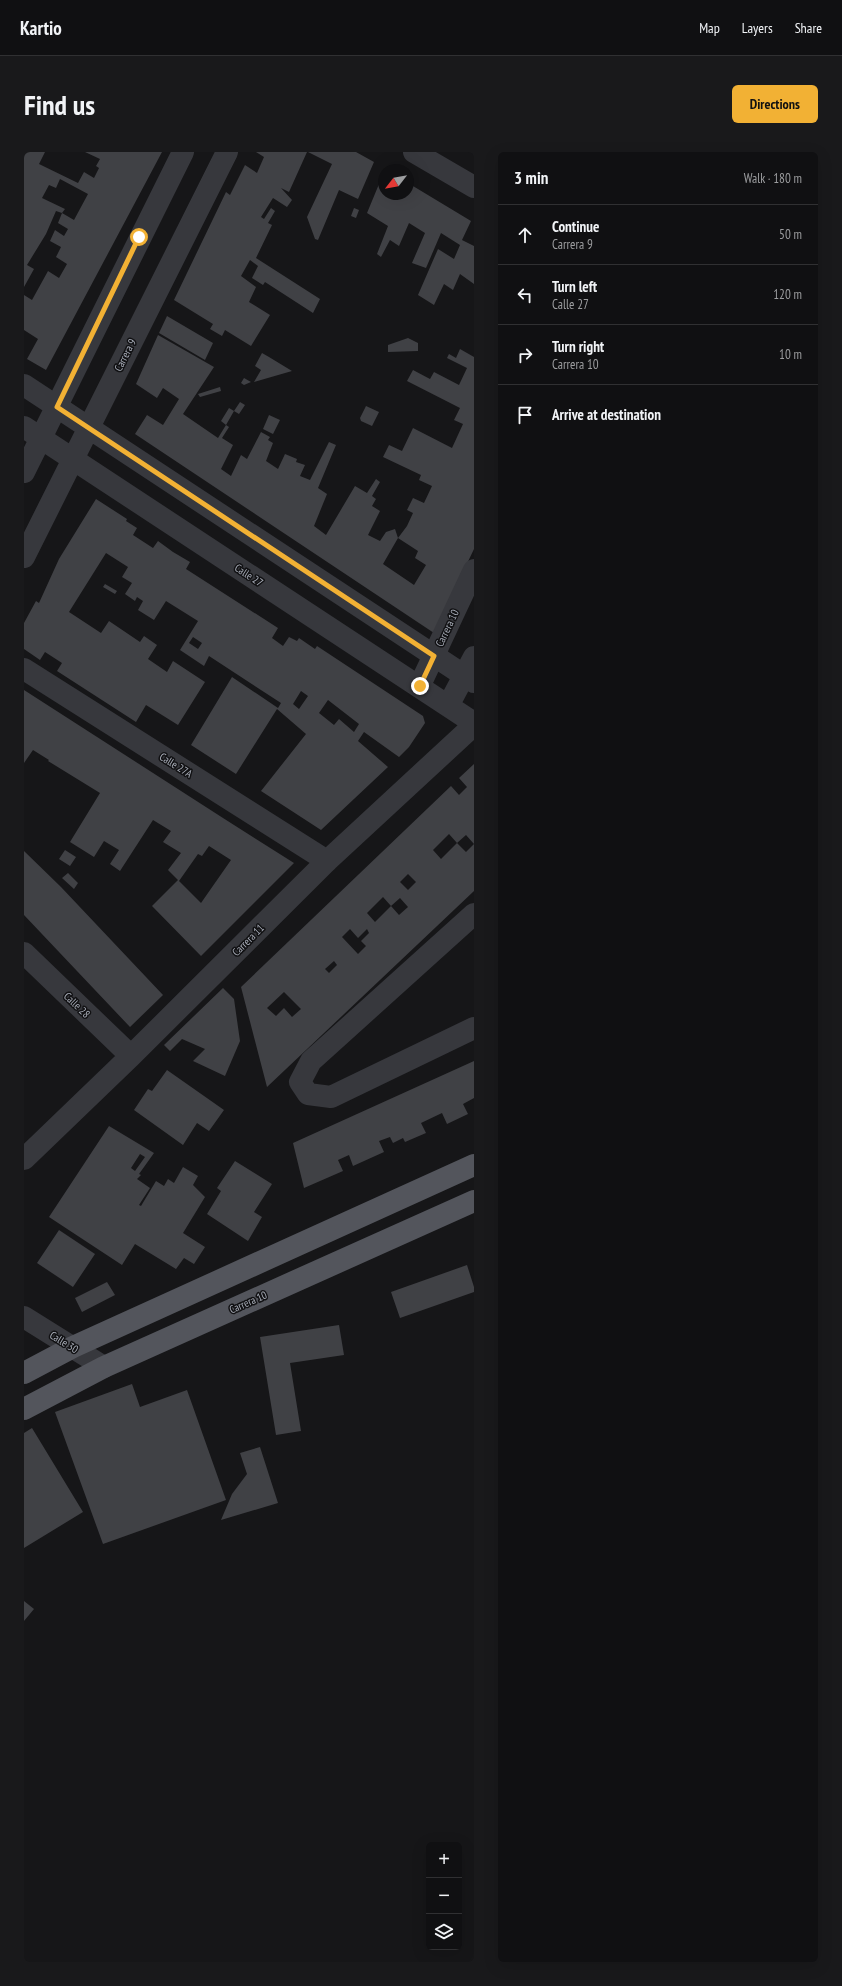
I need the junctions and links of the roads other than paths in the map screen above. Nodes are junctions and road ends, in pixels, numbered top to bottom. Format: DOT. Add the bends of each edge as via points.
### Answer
graph roads {
  1 [pos="183,152"];
  2 [pos="227,152"];
  3 [pos="414,152"];
  4 [pos="474,187"];
  5 [pos="24,385"];
  6 [pos="57,407"];
  7 [pos="89,428"];
  8 [pos="32,432"];
  9 [pos="72,458"];
  10 [pos="24,472"];
  11 [pos="24,557"];
  12 [pos="474,570"];
  13 [pos="434,656"];
  14 [pos="24,669"];
  15 [pos="471,672"];
  16 [pos="420,686"];
  17 [pos="448,706"];
  18 [pos="474,724"];
  19 [pos="327,861"];
  20 [pos="474,914"];
  21 [pos="24,953"];
  22 [pos="474,1028"];
  23 [pos="131,1056"];
  24 [pos="24,1159"];
  25 [pos="474,1165"];
  26 [pos="474,1201"];
  27 [pos="24,1317"];
  28 [pos="73,1347"];
  29 [pos="104,1367"];
  30 [pos="24,1373"];
  31 [pos="24,1409"];
  1 -- 6 [label="street"];
  2 -- 7 [label="street, Carrera 9"];
  3 -- 4 [label="street"];
  5 -- 6 [label="street"];
  6 -- 7 [label="street"];
  6 -- 8 [label="street"];
  7 -- 9 [label="street, Carrera 9"];
  7 -- 13 [label="street"];
  8 -- 9 [label="street, Calle 27"];
  8 -- 10 [label="street"];
  9 -- 11 [label="street, Carrera 9"];
  9 -- 16 [label="street, Calle 27"];
  12 -- 13 [label="street, Carrera 10"];
  13 -- 15 [label="street"];
  13 -- 16 [label="street, Carrera 10"];
  14 -- 19 [label="street, Calle 27A"];
  15 -- 17 [label="street"];
  16 -- 17 [label="street, Calle 27"];
  17 -- 18 [label="street, Calle 27"];
  18 -- 19 [label="street, Carrera 11"];
  19 -- 23 [label="street, Carrera 11"];
  20 -- 22 [label="street" via="311,1061 300,1082 308,1094 330,1097"];
  21 -- 23 [label="street, Calle 28"];
  23 -- 24 [label="street, Carrera 11"];
  25 -- 28 [label="main road"];
  26 -- 29 [label="main road, Carrera 10"];
  27 -- 28 [label="street, Calle 30"];
  28 -- 29 [label="street, Calle 30"];
  28 -- 30 [label="main road"];
  29 -- 31 [label="main road, Carrera 10"];
}
